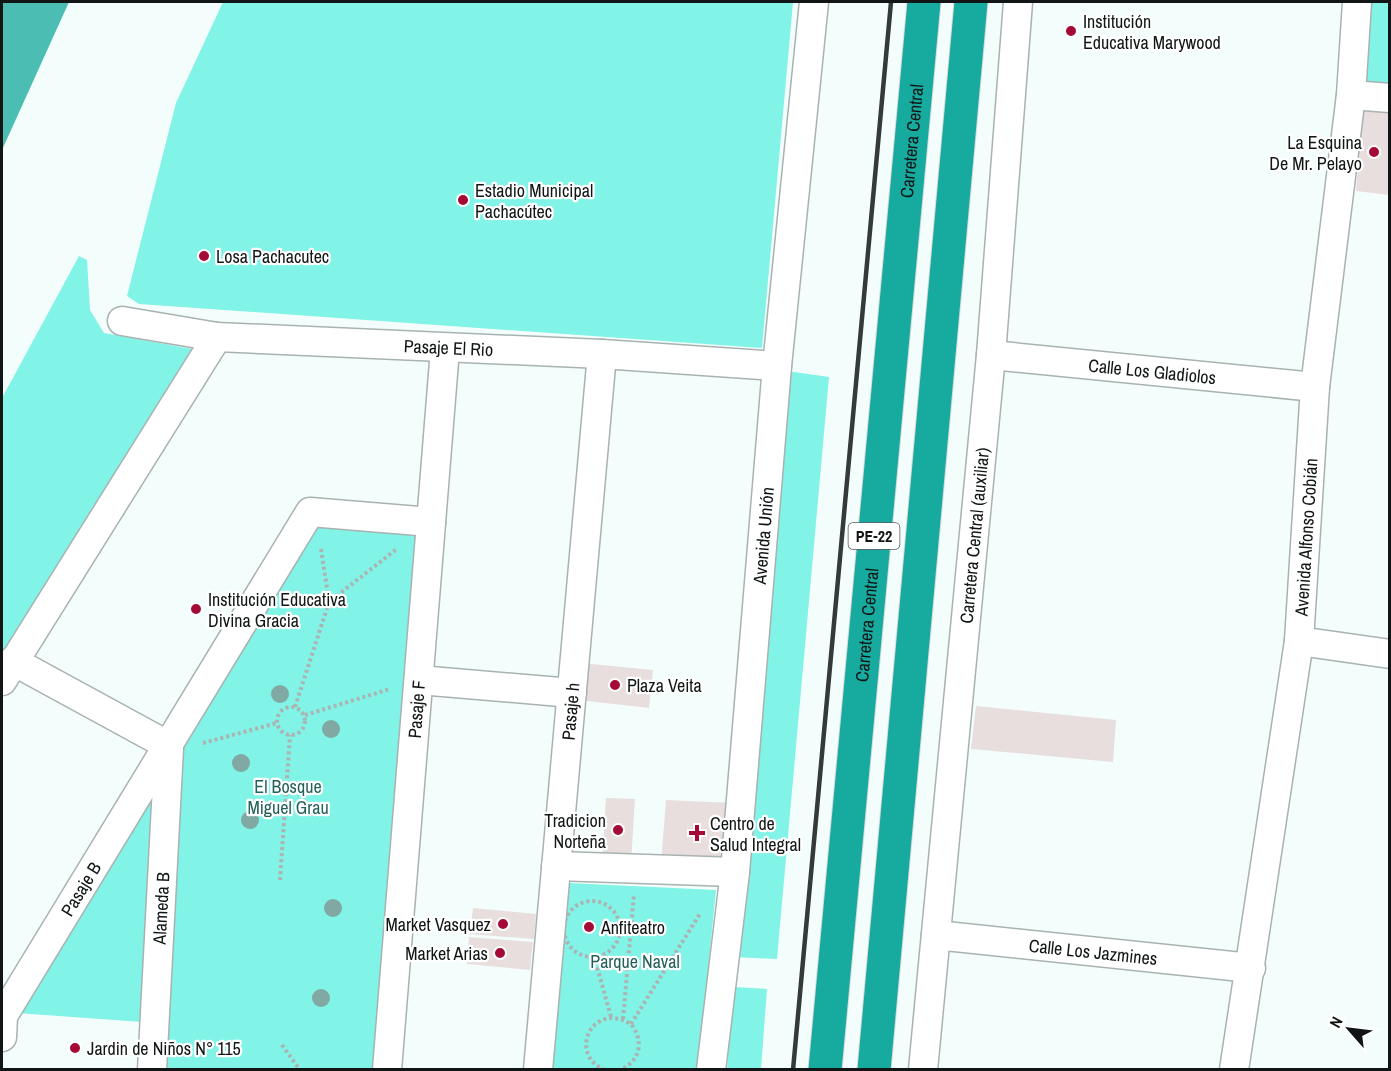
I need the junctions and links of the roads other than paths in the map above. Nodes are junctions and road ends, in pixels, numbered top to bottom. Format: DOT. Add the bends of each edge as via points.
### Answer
graph roads {
  1 [pos="814,2"];
  2 [pos="924,2"];
  3 [pos="971,2"];
  4 [pos="1018,2"];
  5 [pos="1357,2"];
  6 [pos="1351,95"];
  7 [pos="1389,98"];
  8 [pos="122,321"];
  9 [pos="217,337"];
  10 [pos="445,349"];
  11 [pos="602,354"];
  12 [pos="991,355"];
  13 [pos="777,366"];
  14 [pos="1315,387"];
  15 [pos="431,522"];
  16 [pos="1299,641"];
  17 [pos="1389,654"];
  18 [pos="7,671"];
  19 [pos="406,684"];
  20 [pos="572,693"];
  21 [pos="181,746"];
  22 [pos="556,866"];
  23 [pos="735,872"];
  24 [pos="936,935"];
  25 [pos="1251,968"];
  26 [pos="2,1037"];
  27 [pos="152,1070"];
  28 [pos="387,1070"];
  29 [pos="538,1070"];
  30 [pos="711,1070"];
  31 [pos="825,1070"];
  32 [pos="874,1070"];
  33 [pos="923,1070"];
  34 [pos="1234,1070"];
  1 -- 13 [label="street, Avenida Unión"];
  2 -- 31 [label="highway, Carretera Central / PE-22"];
  3 -- 32 [label="highway, PE-22"];
  4 -- 12 [label="street, Carretera Central (auxiliar)"];
  5 -- 6 [label="street, Avenida Alfonso Cobián"];
  6 -- 7 [label="street"];
  6 -- 14 [label="street, Avenida Alfonso Cobián"];
  8 -- 9 [label="street, Pasaje El Rio"];
  9 -- 10 [label="street, Pasaje El Rio"];
  9 -- 18 [label="street"];
  10 -- 11 [label="street, Pasaje El Rio"];
  10 -- 15 [label="street, Pasaje F"];
  11 -- 13 [label="street, Pasaje El Rio"];
  11 -- 20 [label="street, Pasaje h"];
  12 -- 14 [label="street, Calle Los Gladiolos"];
  12 -- 24 [label="street, Carretera Central (auxiliar)"];
  13 -- 23 [label="street, Avenida Unión"];
  14 -- 16 [label="street, Avenida Alfonso Cobián"];
  15 -- 19 [label="street, Pasaje F"];
  15 -- 21 [label="street, Pasaje B" via="310,512"];
  16 -- 17 [label="street"];
  16 -- 25 [label="street, Avenida Alfonso Cobián"];
  18 -- 21 [label="street"];
  19 -- 20 [label="street"];
  19 -- 28 [label="street, Pasaje F"];
  20 -- 22 [label="street, Pasaje h"];
  21 -- 26 [label="street, Pasaje B" via="3,1016"];
  21 -- 27 [label="street, Alameda B"];
  22 -- 23 [label="street"];
  22 -- 29 [label="street, Pasaje h"];
  23 -- 30 [label="street, Avenida Unión"];
  24 -- 25 [label="street, Calle Los Jazmines"];
  24 -- 33 [label="street, Carretera Central (auxiliar)"];
  25 -- 34 [label="street, Avenida Alfonso Cobián"];
}
